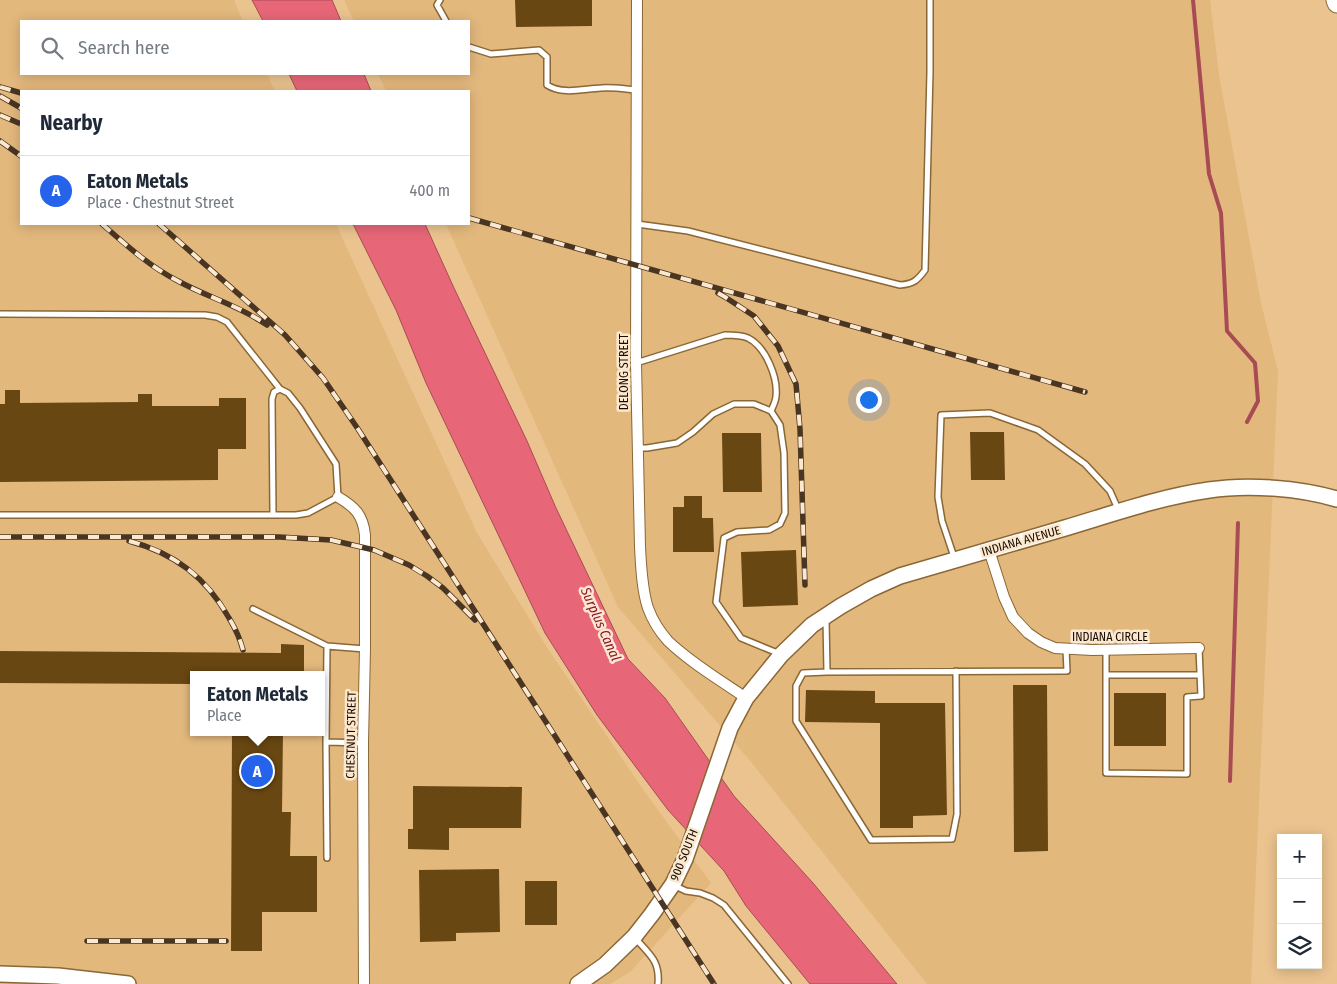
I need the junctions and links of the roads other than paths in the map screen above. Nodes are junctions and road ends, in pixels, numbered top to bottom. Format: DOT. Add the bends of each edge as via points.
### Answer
graph roads {
  1 [pos="440,0"];
  2 [pos="637,0"];
  3 [pos="930,0"];
  4 [pos="445,20"];
  5 [pos="470,47"];
  6 [pos="636,90"];
  7 [pos="636,224"];
  8 [pos="0,314"];
  9 [pos="636,363"];
  10 [pos="280,389"];
  11 [pos="771,411"];
  12 [pos="637,448"];
  13 [pos="338,498"];
  14 [pos="1337,499"];
  15 [pos="1119,512"];
  16 [pos="0,515"];
  17 [pos="273,515"];
  18 [pos="989,550"];
  19 [pos="956,560"];
  20 [pos="253,609"];
  21 [pos="826,616"];
  22 [pos="327,646"];
  23 [pos="1199,648"];
  24 [pos="365,649"];
  25 [pos="1066,649"];
  26 [pos="1106,650"];
  27 [pos="780,655"];
  28 [pos="956,671"];
  29 [pos="827,672"];
  30 [pos="1106,675"];
  31 [pos="1200,676"];
  32 [pos="746,698"];
  33 [pos="326,742"];
  34 [pos="363,743"];
  35 [pos="326,858"];
  36 [pos="673,884"];
  37 [pos="634,937"];
  38 [pos="0,974"];
  39 [pos="58,980"];
  40 [pos="128,984"];
  41 [pos="364,984"];
  42 [pos="578,984"];
  43 [pos="658,984"];
  44 [pos="788,984"];
  1 -- 4 [label="lane" via="437,5"];
  2 -- 6 [label="street, DELONG STREET"];
  3 -- 7 [label="lane" via="925,270 918,279 900,285 688,231"];
  5 -- 6 [label="lane" via="491,54 539,50 547,57 547,86 555,90"];
  6 -- 7 [label="street, DELONG STREET"];
  7 -- 9 [label="street, DELONG STREET"];
  8 -- 10 [label="lane" via="217,317 227,322"];
  9 -- 11 [label="lane" via="725,335 749,339 760,348 770,364 776,384 776,398"];
  9 -- 12 [label="street, DELONG STREET"];
  10 -- 13 [label="lane" via="288,393 300,408 336,464"];
  10 -- 17 [label="lane" via="274,392 272,399"];
  11 -- 12 [label="lane" via="754,404 734,404 713,414 677,443"];
  11 -- 27 [label="lane" via="780,425 784,453 784,513 780,524 769,530 737,532 724,538 716,602 741,638"];
  12 -- 32 [label="street, DELONG STREET" via="641,565 648,607 667,640"];
  13 -- 17 [label="lane" via="308,512"];
  13 -- 24 [label="street, CHESTNUT STREET" via="356,510 364,527"];
  14 -- 15 [label="street, INDIANA AVENUE" via="1273,489 1230,488 1190,493"];
  15 -- 18 [label="street, INDIANA AVENUE"];
  15 -- 19 [label="lane" via="1110,492 1086,464 1038,430 990,412 941,415 938,497 942,521"];
  16 -- 17 [label="lane"];
  18 -- 19 [label="street, INDIANA AVENUE"];
  18 -- 25 [label="street, INDIANA CIRCLE" via="1013,617 1041,642"];
  19 -- 21 [label="street, INDIANA AVENUE" via="893,579"];
  20 -- 22 [label="lane"];
  21 -- 27 [label="street, INDIANA AVENUE"];
  21 -- 29 [label="lane"];
  22 -- 24 [label="lane"];
  22 -- 33 [label="lane"];
  23 -- 26 [label="street, INDIANA CIRCLE"];
  23 -- 31 [label="lane"];
  24 -- 34 [label="street, CHESTNUT STREET"];
  25 -- 26 [label="street, INDIANA CIRCLE"];
  25 -- 28 [label="lane" via="1067,671"];
  26 -- 30 [label="lane"];
  27 -- 32 [label="street, INDIANA AVENUE"];
  28 -- 29 [label="lane"];
  28 -- 29 [label="lane" via="957,814 952,838 880,840 871,840 796,721 796,686 803,673"];
  30 -- 31 [label="lane"];
  30 -- 31 [label="lane" via="1106,773 1178,774 1188,774 1187,696 1201,696"];
  32 -- 36 [label="street, 900 SOUTH" via="730,728 685,860"];
  33 -- 34 [label="lane"];
  33 -- 35 [label="lane"];
  34 -- 41 [label="street, CHESTNUT STREET"];
  36 -- 37 [label="street, 900 SOUTH"];
  36 -- 44 [label="lane" via="724,905"];
  37 -- 42 [label="street, 900 SOUTH" via="605,965"];
  37 -- 43 [label="lane" via="655,961"];
  38 -- 39 [label="street"];
  39 -- 40 [label="street"];
}
